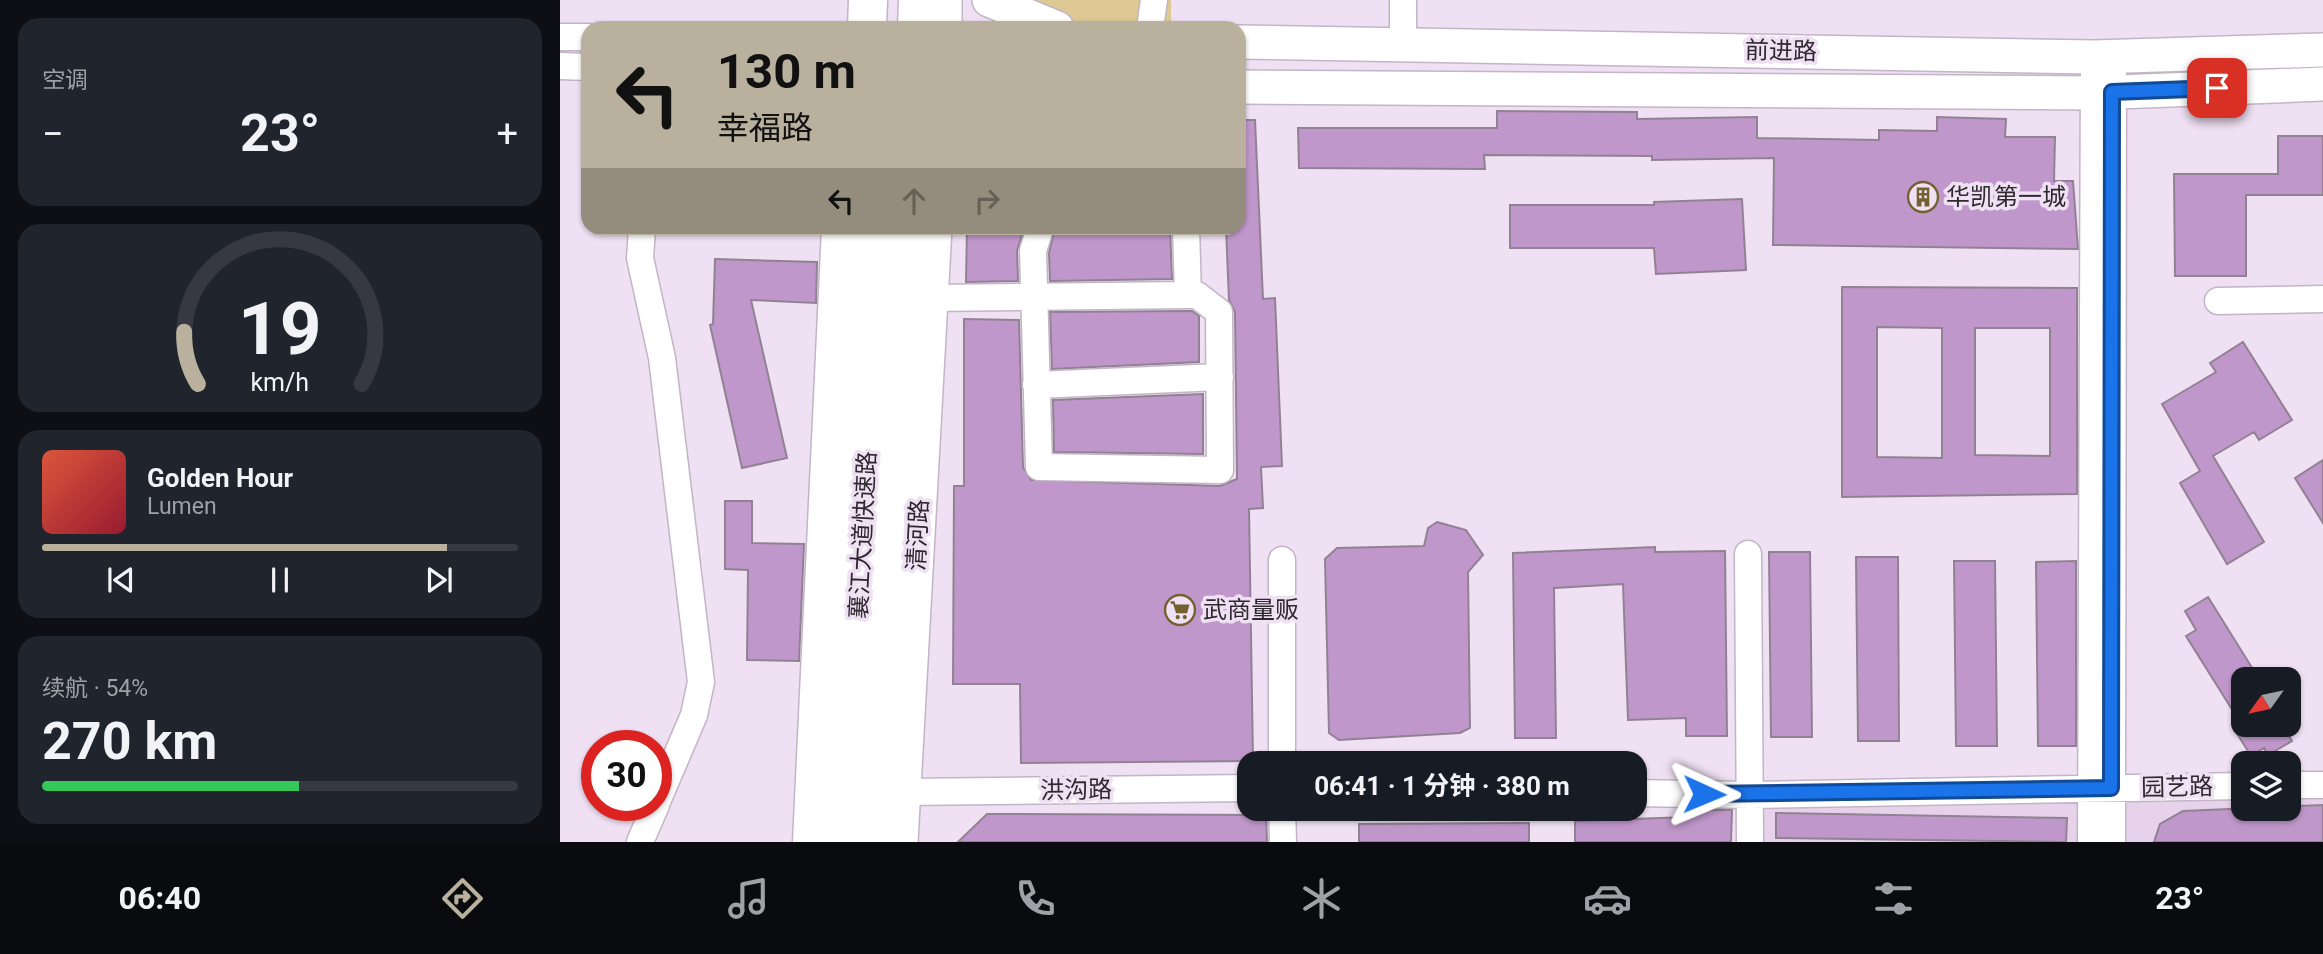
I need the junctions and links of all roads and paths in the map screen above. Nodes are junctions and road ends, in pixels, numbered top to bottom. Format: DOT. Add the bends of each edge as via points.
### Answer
graph roads {
  1 [pos="866,0"];
  2 [pos="887,0"];
  3 [pos="918,0"];
  4 [pos="945,0"];
  5 [pos="989,0"];
  6 [pos="1154,0"];
  7 [pos="1403,0"];
  8 [pos="864,21"];
  9 [pos="886,21"];
  10 [pos="917,21"];
  11 [pos="945,21"];
  12 [pos="1040,21"];
  13 [pos="1151,21"];
  14 [pos="560,37"];
  15 [pos="581,37"];
  16 [pos="1246,42"];
  17 [pos="1403,45"];
  18 [pos="2323,50"];
  19 [pos="2104,57"];
  20 [pos="560,66"];
  21 [pos="581,67"];
  22 [pos="2323,84"];
  23 [pos="1246,87"];
  24 [pos="2102,92"];
  25 [pos="642,235"];
  26 [pos="841,235"];
  27 [pos="854,235"];
  28 [pos="877,235"];
  29 [pos="908,235"];
  30 [pos="935,235"];
  31 [pos="1038,235"];
  32 [pos="1186,235"];
  33 [pos="1188,295"];
  34 [pos="1034,297"];
  35 [pos="932,298"];
  36 [pos="2323,299"];
  37 [pos="2218,301"];
  38 [pos="1220,377"];
  39 [pos="1036,385"];
  40 [pos="1748,554"];
  41 [pos="1282,560"];
  42 [pos="1282,751"];
  43 [pos="672,767"];
  44 [pos="2301,785"];
  45 [pos="2323,785"];
  46 [pos="2231,786"];
  47 [pos="1237,788"];
  48 [pos="2101,789"];
  49 [pos="903,792"];
  50 [pos="1647,793"];
  51 [pos="1751,795"];
  52 [pos="649,821"];
  53 [pos="1282,821"];
  54 [pos="640,842"];
  55 [pos="812,842"];
  56 [pos="826,842"];
  57 [pos="848,842"];
  58 [pos="880,842"];
  59 [pos="901,842"];
  60 [pos="1283,842"];
  61 [pos="1750,842"];
  62 [pos="2091,842"];
  63 [pos="2112,842"];
  1 -- 8 [label="highway"];
  2 -- 9 [label="highway"];
  3 -- 10 [label="highway"];
  4 -- 11 [label="main road"];
  5 -- 12 [label="main road"];
  6 -- 13 [label="street"];
  7 -- 17 [label="street"];
  14 -- 15 [label="street"];
  16 -- 17 [label="main road, 前进路"];
  17 -- 19 [label="main road, 前进路"];
  18 -- 19 [label="main road, 前进路"];
  19 -- 24 [label="street"];
  20 -- 21 [label="street"];
  22 -- 24 [label="main road, 前进路"];
  23 -- 24 [label="main road, 前进路"];
  24 -- 48 [label="street"];
  25 -- 43 [label="street" via="640,258 662,358 701,682 694,715"];
  26 -- 55 [label="highway"];
  27 -- 56 [label="main road"];
  28 -- 57 [label="highway, 襄江大道快速路"];
  29 -- 58 [label="highway, 襄江大道快速路"];
  30 -- 35 [label="main road, 清河路"];
  31 -- 34 [label="street" via="1033,251"];
  32 -- 33 [label="street"];
  33 -- 34 [label="street"];
  33 -- 38 [label="street" via="1197,295 1219,312"];
  34 -- 35 [label="street"];
  34 -- 39 [label="street"];
  35 -- 49 [label="main road, 清河路"];
  36 -- 37 [label="street"];
  38 -- 39 [label="street"];
  38 -- 39 [label="street" via="1220,470 1039,467"];
  40 -- 51 [label="street"];
  41 -- 42 [label="street"];
  44 -- 45 [label="street"];
  46 -- 48 [label="street, 园艺路"];
  47 -- 49 [label="street, 洪沟路"];
  48 -- 51 [label="street"];
  48 -- 62 [label="street"];
  48 -- 63 [label="street"];
  49 -- 59 [label="main road, 清河路"];
  50 -- 51 [label="street"];
  51 -- 61 [label="street"];
  52 -- 54 [label="street"];
  53 -- 60 [label="street"];
}
